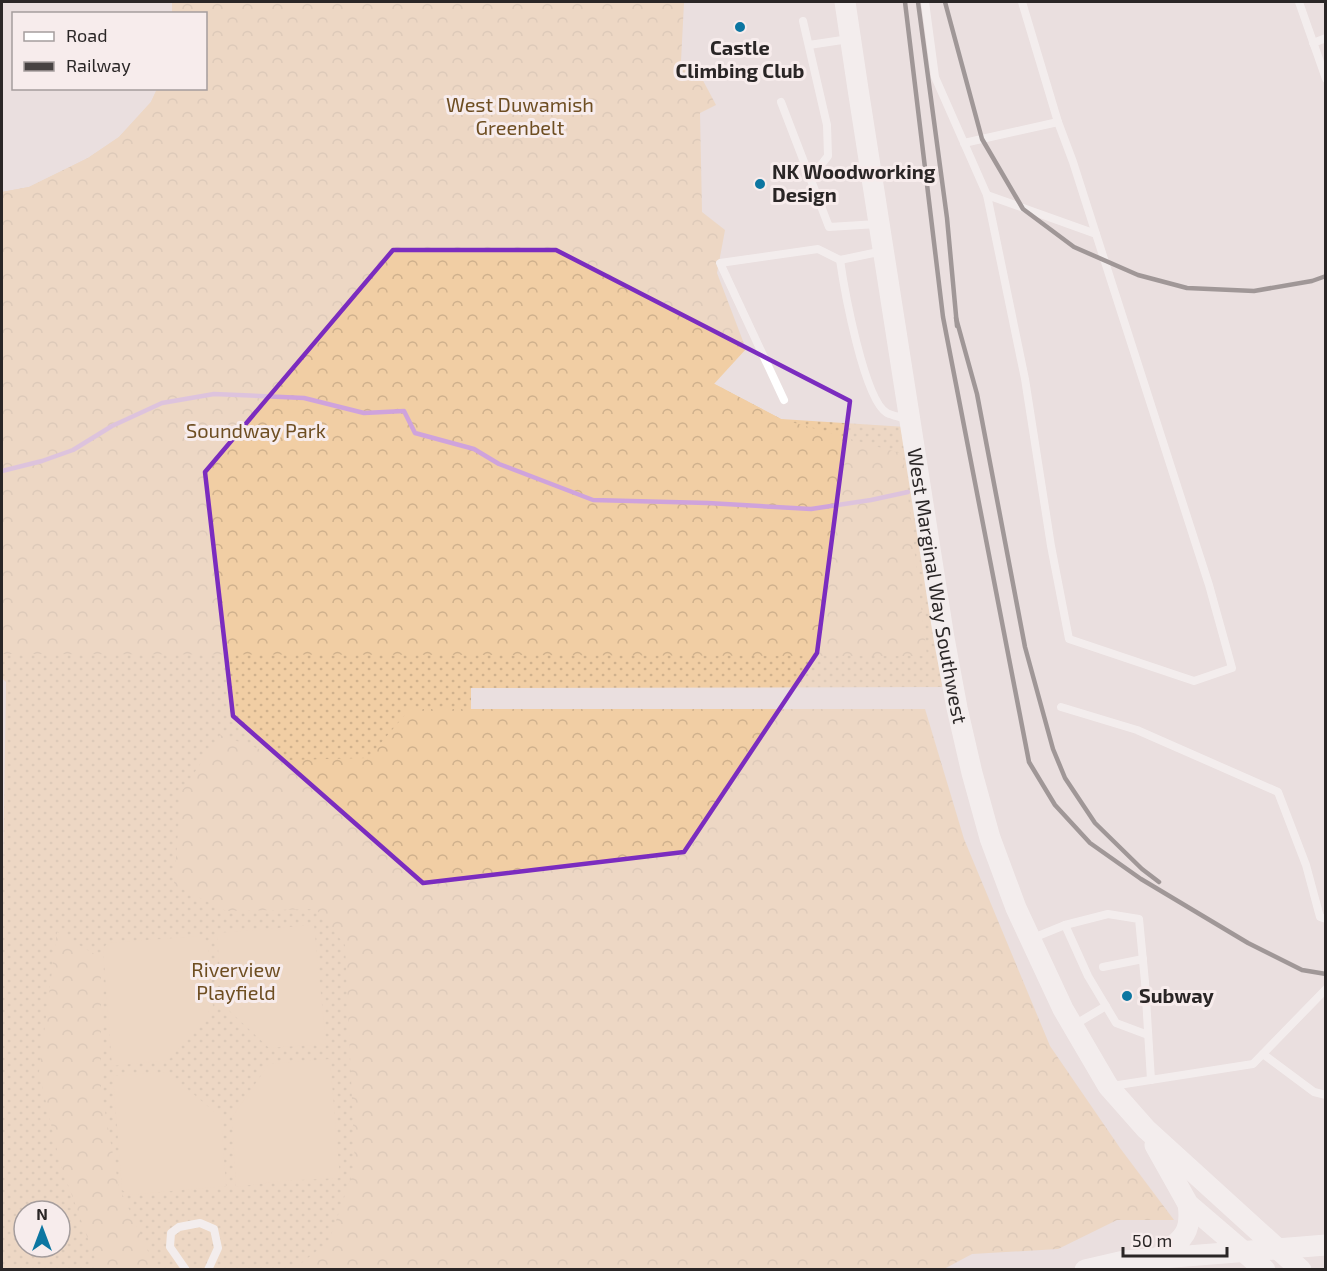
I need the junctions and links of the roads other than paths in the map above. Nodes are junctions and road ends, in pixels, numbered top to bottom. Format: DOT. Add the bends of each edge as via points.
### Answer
graph roads {
  1 [pos="845,2"];
  2 [pos="925,2"];
  3 [pos="1022,2"];
  4 [pos="1299,2"];
  5 [pos="803,21"];
  6 [pos="851,39"];
  7 [pos="1326,39"];
  8 [pos="1313,43"];
  9 [pos="808,45"];
  10 [pos="1326,79"];
  11 [pos="781,102"];
  12 [pos="1058,123"];
  13 [pos="964,143"];
  14 [pos="810,179"];
  15 [pos="987,195"];
  16 [pos="879,224"];
  17 [pos="1095,234"];
  18 [pos="884,251"];
  19 [pos="840,260"];
  20 [pos="784,400"];
  21 [pos="910,420"];
  22 [pos="1061,707"];
  23 [pos="1326,919"];
  24 [pos="1065,925"];
  25 [pos="1030,939"];
  26 [pos="1143,959"];
  27 [pos="1103,967"];
  28 [pos="1326,989"];
  29 [pos="1106,1006"];
  30 [pos="1073,1026"];
  31 [pos="1148,1035"];
  32 [pos="1263,1054"];
  33 [pos="1151,1080"];
  34 [pos="1108,1086"];
  35 [pos="1326,1095"];
  36 [pos="1146,1129"];
  37 [pos="1188,1204"];
  38 [pos="1326,1245"];
  39 [pos="1279,1250"];
  40 [pos="1245,1252"];
  41 [pos="1157,1258"];
  42 [pos="186,1269"];
  43 [pos="208,1269"];
  44 [pos="1085,1269"];
  45 [pos="1265,1269"];
  46 [pos="1301,1269"];
  1 -- 6 [label="main road, West Marginal Way Southwest"];
  2 -- 13 [label="lane" via="935,77"];
  3 -- 12 [label="lane"];
  4 -- 8 [label="lane"];
  5 -- 9 [label="lane"];
  6 -- 9 [label="lane"];
  6 -- 16 [label="main road, West Marginal Way Southwest"];
  7 -- 8 [label="lane"];
  8 -- 10 [label="lane"];
  9 -- 14 [label="lane" via="827,124 828,156"];
  11 -- 14 [label="lane"];
  12 -- 13 [label="lane"];
  12 -- 17 [label="lane"];
  13 -- 15 [label="lane"];
  14 -- 16 [label="lane" via="829,227"];
  15 -- 17 [label="lane"];
  15 -- 17 [label="lane" via="1025,379 1069,639 1194,681 1232,668 1209,585"];
  16 -- 18 [label="main road, West Marginal Way Southwest"];
  18 -- 19 [label="lane"];
  18 -- 21 [label="main road, West Marginal Way Southwest"];
  19 -- 20 [label="lane" via="818,249 720,263"];
  19 -- 21 [label="lane" via="861,362 874,395 885,412"];
  21 -- 25 [label="main road, West Marginal Way Southwest" via="944,638 972,773 990,838"];
  22 -- 23 [label="lane" via="1137,730 1278,792 1306,865 1320,917"];
  24 -- 25 [label="lane"];
  24 -- 26 [label="lane" via="1108,914 1139,919"];
  24 -- 29 [label="lane"];
  25 -- 30 [label="main road, West Marginal Way Southwest"];
  26 -- 27 [label="lane"];
  26 -- 31 [label="lane"];
  28 -- 32 [label="lane"];
  29 -- 30 [label="lane"];
  29 -- 31 [label="lane" via="1116,1023"];
  30 -- 34 [label="main road, West Marginal Way Southwest"];
  31 -- 33 [label="lane"];
  32 -- 33 [label="lane" via="1253,1064"];
  32 -- 35 [label="lane" via="1314,1092"];
  33 -- 34 [label="lane"];
  34 -- 36 [label="main road, West Marginal Way Southwest"];
  36 -- 37 [label="main road, West Marginal Way Southwest"];
  36 -- 39 [label="main road, West Marginal Way Southwest"];
  37 -- 40 [label="main road, West Marginal Way Southwest"];
  37 -- 41 [label="main road" via="1187,1231"];
  38 -- 39 [label="main road"];
  39 -- 40 [label="main road"];
  39 -- 46 [label="main road, West Marginal Way Southwest"];
  40 -- 41 [label="main road"];
  40 -- 45 [label="main road, West Marginal Way Southwest"];
  41 -- 44 [label="main road"];
  42 -- 43 [label="lane" via="170,1247 171,1233 178,1227 201,1223 214,1229 218,1248"];
}
